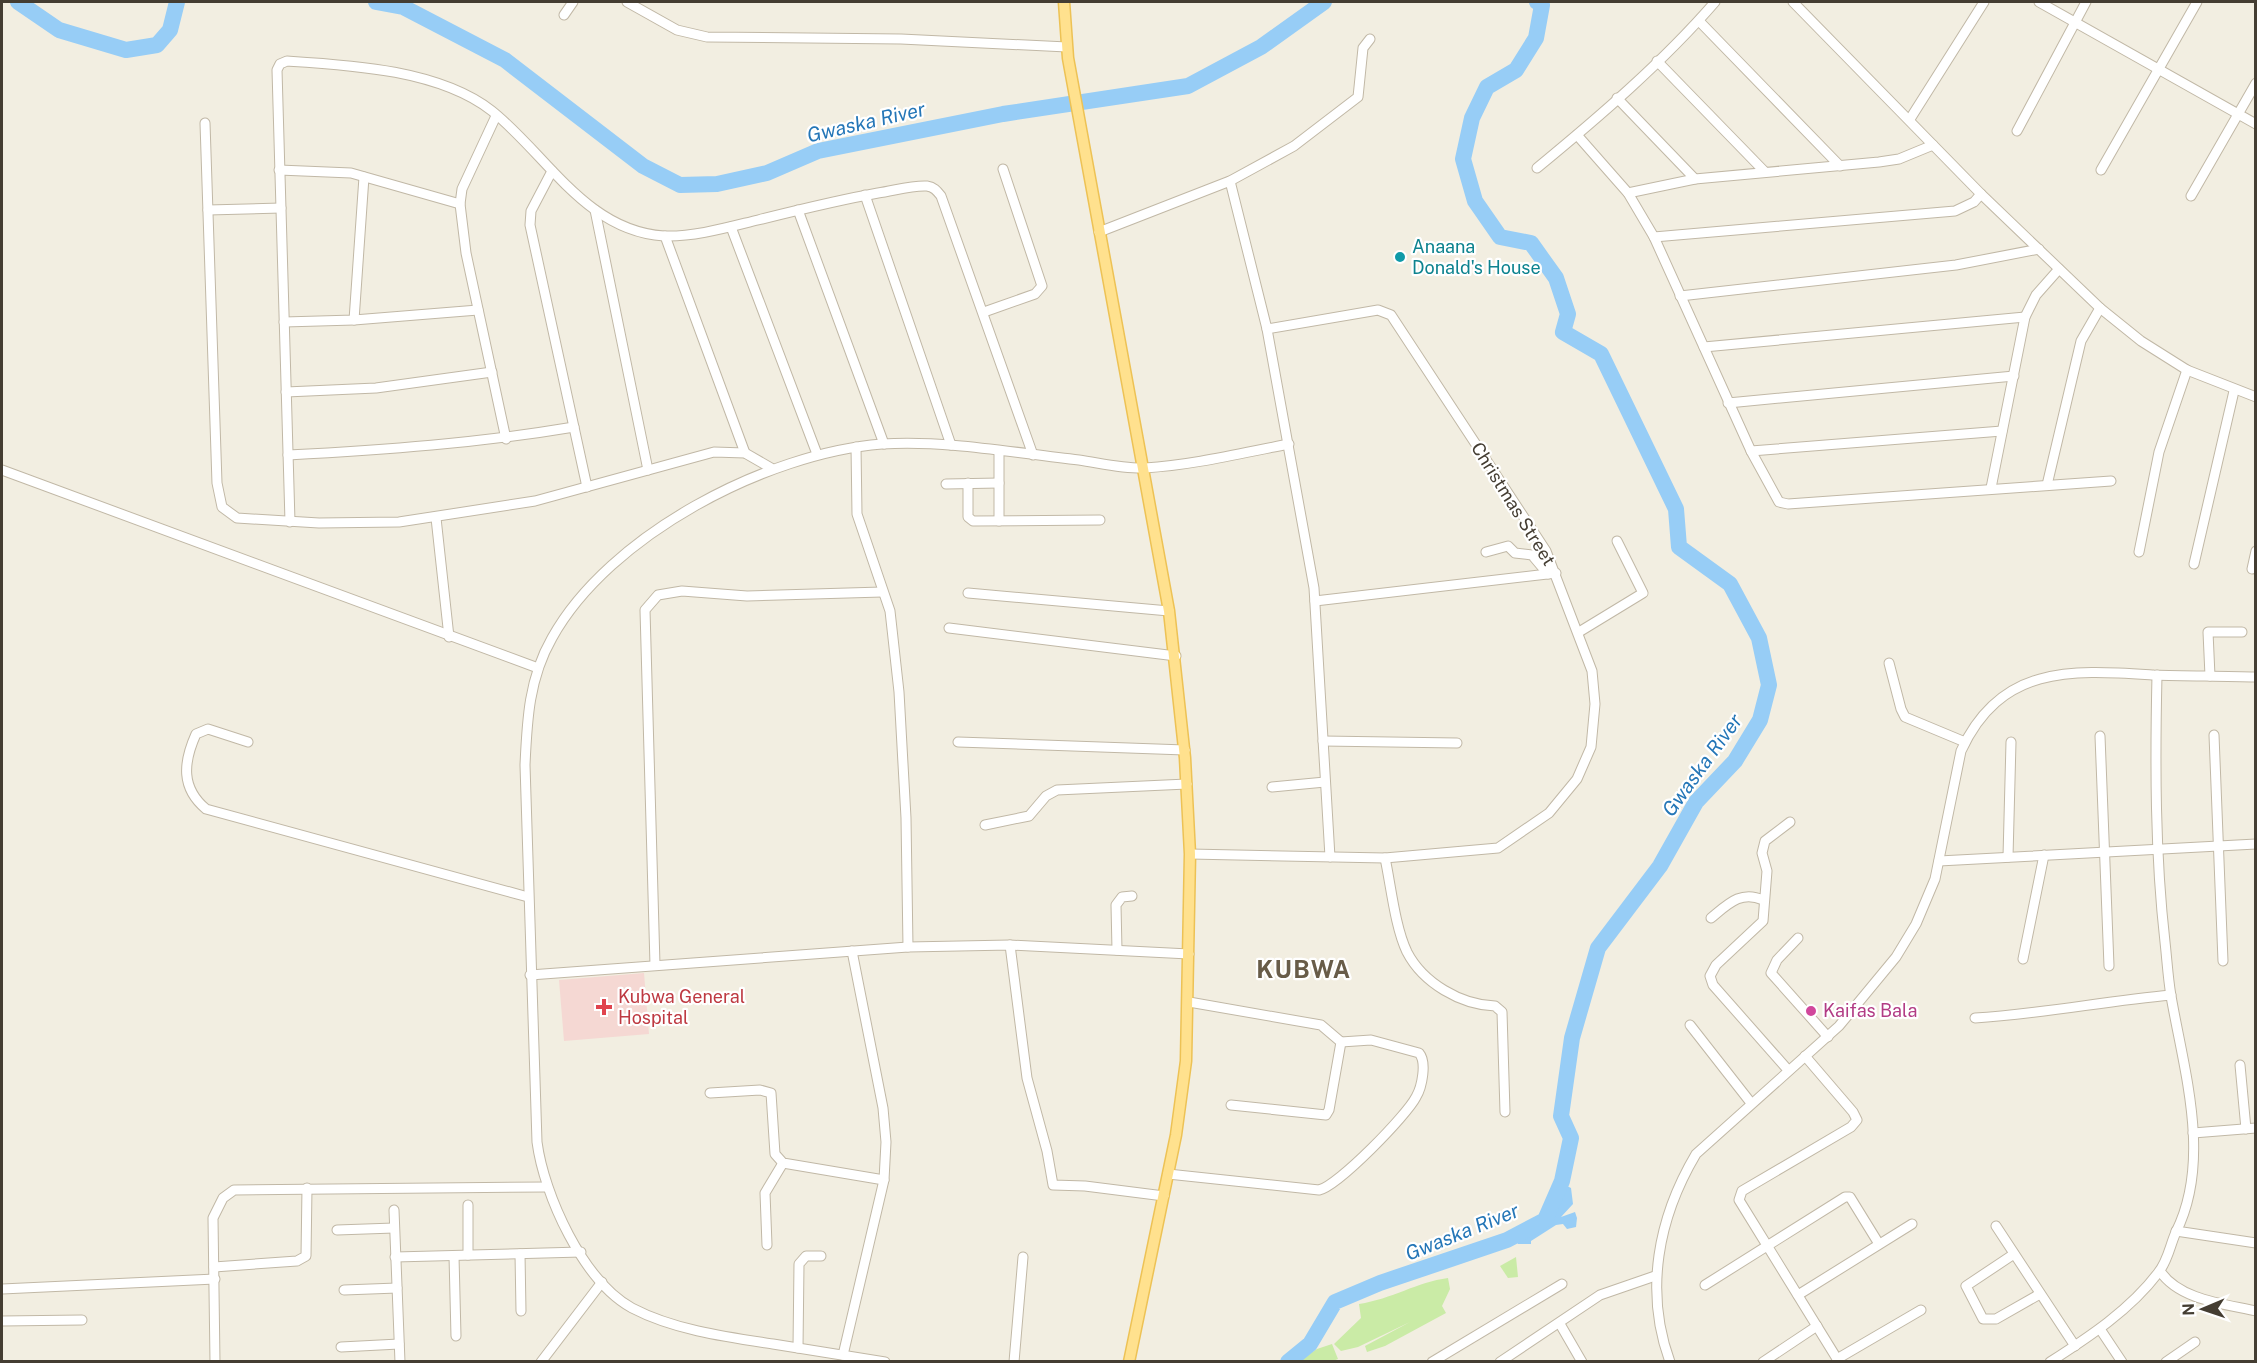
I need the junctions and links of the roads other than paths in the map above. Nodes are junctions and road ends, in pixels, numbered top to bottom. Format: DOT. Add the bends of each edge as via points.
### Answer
graph roads {
  1 [pos="573,2"];
  2 [pos="627,2"];
  3 [pos="1064,2"];
  4 [pos="1715,2"];
  5 [pos="1793,2"];
  6 [pos="1983,2"];
  7 [pos="2039,2"];
  8 [pos="2086,2"];
  9 [pos="2197,2"];
  10 [pos="564,15"];
  11 [pos="1699,21"];
  12 [pos="2075,22"];
  13 [pos="1370,39"];
  14 [pos="1067,47"];
  15 [pos="1657,60"];
  16 [pos="2159,70"];
  17 [pos="2256,83"];
  18 [pos="1617,98"];
  19 [pos="2238,114"];
  20 [pos="496,116"];
  21 [pos="1910,119"];
  22 [pos="205,123"];
  23 [pos="2256,124"];
  24 [pos="2017,131"];
  25 [pos="1577,135"];
  26 [pos="1933,145"];
  27 [pos="1840,166"];
  28 [pos="1537,168"];
  29 [pos="279,170"];
  30 [pos="1003,170"];
  31 [pos="2101,170"];
  32 [pos="552,171"];
  33 [pos="1765,172"];
  34 [pos="364,177"];
  35 [pos="1695,178"];
  36 [pos="1230,181"];
  37 [pos="1628,193"];
  38 [pos="1981,194"];
  39 [pos="865,195"];
  40 [pos="2191,196"];
  41 [pos="460,204"];
  42 [pos="280,208"];
  43 [pos="207,210"];
  44 [pos="595,210"];
  45 [pos="798,210"];
  46 [pos="731,227"];
  47 [pos="1099,232"];
  48 [pos="664,236"];
  49 [pos="1654,237"];
  50 [pos="2039,249"];
  51 [pos="2060,269"];
  52 [pos="1680,296"];
  53 [pos="2100,308"];
  54 [pos="478,310"];
  55 [pos="984,312"];
  56 [pos="2025,317"];
  57 [pos="354,320"];
  58 [pos="284,322"];
  59 [pos="1267,328"];
  60 [pos="1704,348"];
  61 [pos="2187,370"];
  62 [pos="492,372"];
  63 [pos="2013,376"];
  64 [pos="2234,391"];
  65 [pos="286,392"];
  66 [pos="2256,397"];
  67 [pos="1728,403"];
  68 [pos="574,428"];
  69 [pos="2002,431"];
  70 [pos="506,439"];
  71 [pos="884,444"];
  72 [pos="1289,444"];
  73 [pos="951,445"];
  74 [pos="856,447"];
  75 [pos="999,451"];
  76 [pos="1751,451"];
  77 [pos="745,453"];
  78 [pos="817,454"];
  79 [pos="288,455"];
  80 [pos="1033,455"];
  81 [pos="771,468"];
  82 [pos="1143,468"];
  83 [pos="2,470"];
  84 [pos="648,470"];
  85 [pos="2111,481"];
  86 [pos="946,483"];
  87 [pos="968,483"];
  88 [pos="999,483"];
  89 [pos="2047,485"];
  90 [pos="587,487"];
  91 [pos="1991,488"];
  92 [pos="436,518"];
  93 [pos="1100,520"];
  94 [pos="999,521"];
  95 [pos="290,522"];
  96 [pos="1617,541"];
  97 [pos="2256,551"];
  98 [pos="1486,552"];
  99 [pos="2139,552"];
  100 [pos="2194,564"];
  101 [pos="2252,569"];
  102 [pos="1552,573"];
  103 [pos="882,592"];
  104 [pos="968,593"];
  105 [pos="1315,601"];
  106 [pos="1170,611"];
  107 [pos="949,628"];
  108 [pos="1579,632"];
  109 [pos="2242,632"];
  110 [pos="449,637"];
  111 [pos="1176,656"];
  112 [pos="1889,663"];
  113 [pos="538,668"];
  114 [pos="2157,675"];
  115 [pos="2210,676"];
  116 [pos="2256,677"];
  117 [pos="2214,735"];
  118 [pos="2100,736"];
  119 [pos="1323,741"];
  120 [pos="248,742"];
  121 [pos="958,742"];
  122 [pos="1965,742"];
  123 [pos="2011,742"];
  124 [pos="1457,743"];
  125 [pos="1185,750"];
  126 [pos="1325,782"];
  127 [pos="1186,784"];
  128 [pos="1272,787"];
  129 [pos="1790,822"];
  130 [pos="985,825"];
  131 [pos="2256,844"];
  132 [pos="2219,846"];
  133 [pos="2159,849"];
  134 [pos="2104,852"];
  135 [pos="1190,854"];
  136 [pos="2044,855"];
  137 [pos="1330,857"];
  138 [pos="1385,858"];
  139 [pos="2008,858"];
  140 [pos="1939,861"];
  141 [pos="1132,896"];
  142 [pos="528,897"];
  143 [pos="1763,900"];
  144 [pos="1711,918"];
  145 [pos="1798,938"];
  146 [pos="1010,945"];
  147 [pos="908,947"];
  148 [pos="1117,950"];
  149 [pos="852,951"];
  150 [pos="1189,954"];
  151 [pos="2023,958"];
  152 [pos="2223,962"];
  153 [pos="655,965"];
  154 [pos="2109,966"];
  155 [pos="530,975"];
  156 [pos="2171,995"];
  157 [pos="1189,1002"];
  158 [pos="1975,1018"];
  159 [pos="1690,1025"];
  160 [pos="1828,1036"];
  161 [pos="1341,1042"];
  162 [pos="1805,1056"];
  163 [pos="2240,1065"];
  164 [pos="1788,1070"];
  165 [pos="710,1093"];
  166 [pos="1751,1103"];
  167 [pos="1231,1105"];
  168 [pos="1505,1112"];
  169 [pos="2251,1129"];
  170 [pos="2193,1132"];
  171 [pos="783,1162"];
  172 [pos="1168,1174"];
  173 [pos="884,1180"];
  174 [pos="307,1188"];
  175 [pos="547,1188"];
  176 [pos="1164,1196"];
  177 [pos="468,1205"];
  178 [pos="394,1210"];
  179 [pos="1912,1224"];
  180 [pos="1996,1226"];
  181 [pos="394,1228"];
  182 [pos="337,1230"];
  183 [pos="2176,1231"];
  184 [pos="1879,1244"];
  185 [pos="2256,1244"];
  186 [pos="767,1245"];
  187 [pos="1767,1246"];
  188 [pos="581,1252"];
  189 [pos="520,1254"];
  190 [pos="2014,1254"];
  191 [pos="468,1255"];
  192 [pos="454,1256"];
  193 [pos="820,1256"];
  194 [pos="395,1257"];
  195 [pos="1023,1257"];
  196 [pos="214,1267"];
  197 [pos="2160,1271"];
  198 [pos="1655,1276"];
  199 [pos="214,1279"];
  200 [pos="602,1282"];
  201 [pos="1562,1284"];
  202 [pos="1706,1285"];
  203 [pos="397,1288"];
  204 [pos="2,1289"];
  205 [pos="344,1290"];
  206 [pos="2040,1294"];
  207 [pos="1798,1295"];
  208 [pos="1921,1310"];
  209 [pos="521,1311"];
  210 [pos="2256,1311"];
  211 [pos="82,1320"];
  212 [pos="2,1321"];
  213 [pos="1560,1324"];
  214 [pos="1817,1326"];
  215 [pos="2100,1329"];
  216 [pos="456,1336"];
  217 [pos="2195,1342"];
  218 [pos="399,1344"];
  219 [pos="2075,1346"];
  220 [pos="341,1347"];
  221 [pos="798,1348"];
  222 [pos="843,1355"];
  223 [pos="1838,1360"];
  224 [pos="215,1361"];
  225 [pos="878,1361"];
  226 [pos="204,1362"];
  227 [pos="400,1362"];
  228 [pos="541,1362"];
  229 [pos="1014,1362"];
  230 [pos="1129,1362"];
  231 [pos="1432,1362"];
  232 [pos="1500,1362"];
  233 [pos="1582,1362"];
  234 [pos="1670,1362"];
  235 [pos="1763,1362"];
  236 [pos="2050,1362"];
  237 [pos="2122,1362"];
  238 [pos="2166,1362"];
  1 -- 10 [label="street"];
  2 -- 14 [label="street" via="677,30 707,37 901,39"];
  3 -- 14 [label="main road"];
  4 -- 11 [label="street"];
  5 -- 21 [label="street"];
  6 -- 21 [label="street"];
  7 -- 12 [label="street"];
  8 -- 12 [label="street"];
  9 -- 16 [label="street"];
  11 -- 15 [label="street"];
  11 -- 27 [label="street"];
  12 -- 16 [label="street"];
  12 -- 24 [label="street"];
  13 -- 36 [label="street" via="1363,48 1358,97 1294,146"];
  14 -- 47 [label="main road"];
  15 -- 18 [label="street"];
  15 -- 33 [label="street"];
  16 -- 19 [label="street"];
  16 -- 31 [label="street"];
  17 -- 19 [label="street"];
  18 -- 25 [label="street"];
  18 -- 35 [label="street"];
  19 -- 23 [label="street"];
  19 -- 40 [label="street"];
  20 -- 29 [label="street" via="468,97 408,75 287,61 277,70"];
  20 -- 32 [label="street"];
  20 -- 41 [label="street" via="462,189"];
  21 -- 26 [label="street"];
  22 -- 43 [label="street"];
  25 -- 28 [label="street"];
  25 -- 37 [label="street"];
  26 -- 27 [label="street" via="1899,159"];
  26 -- 38 [label="street"];
  27 -- 33 [label="street"];
  29 -- 34 [label="street" via="326,170"];
  29 -- 42 [label="street"];
  30 -- 55 [label="street" via="1042,286 1035,294"];
  32 -- 44 [label="street"];
  32 -- 68 [label="street" via="531,211 530,225"];
  33 -- 35 [label="street"];
  34 -- 41 [label="street"];
  34 -- 57 [label="street"];
  35 -- 37 [label="street"];
  36 -- 47 [label="street"];
  36 -- 59 [label="street"];
  37 -- 49 [label="street"];
  38 -- 49 [label="street" via="1955,211"];
  38 -- 50 [label="street"];
  39 -- 45 [label="street"];
  39 -- 55 [label="street" via="920,186 937,191"];
  39 -- 73 [label="street"];
  41 -- 54 [label="street"];
  42 -- 43 [label="street"];
  42 -- 58 [label="street"];
  43 -- 95 [label="street" via="219,498 222,507 237,518"];
  44 -- 48 [label="street" via="630,229"];
  44 -- 84 [label="street"];
  45 -- 46 [label="street"];
  45 -- 71 [label="street"];
  46 -- 48 [label="street"];
  46 -- 78 [label="street"];
  47 -- 82 [label="main road"];
  48 -- 77 [label="street"];
  49 -- 52 [label="street"];
  50 -- 51 [label="street"];
  50 -- 52 [label="street" via="1956,265"];
  51 -- 53 [label="street"];
  51 -- 56 [label="street" via="2036,295"];
  52 -- 60 [label="street"];
  53 -- 61 [label="street" via="2141,341"];
  53 -- 89 [label="street" via="2081,341"];
  54 -- 57 [label="street"];
  54 -- 62 [label="street"];
  55 -- 80 [label="street"];
  56 -- 60 [label="street"];
  56 -- 63 [label="street"];
  57 -- 58 [label="street"];
  58 -- 65 [label="street"];
  59 -- 72 [label="street"];
  59 -- 102 [label="street, Christmas Street" via="1378,310 1391,315 1533,530"];
  60 -- 67 [label="street"];
  61 -- 64 [label="street"];
  61 -- 99 [label="street" via="2159,452"];
  62 -- 65 [label="street" via="376,388"];
  62 -- 70 [label="street"];
  63 -- 67 [label="street"];
  63 -- 69 [label="street"];
  64 -- 66 [label="street"];
  64 -- 100 [label="street"];
  65 -- 79 [label="street"];
  67 -- 76 [label="street"];
  68 -- 70 [label="street"];
  68 -- 90 [label="street"];
  69 -- 76 [label="street"];
  69 -- 91 [label="street"];
  70 -- 79 [label="street" via="426,448"];
  71 -- 73 [label="street"];
  71 -- 74 [label="street"];
  72 -- 82 [label="street"];
  72 -- 105 [label="street"];
  73 -- 75 [label="street"];
  74 -- 78 [label="street"];
  74 -- 103 [label="street" via="857,514"];
  75 -- 80 [label="street"];
  75 -- 88 [label="street"];
  76 -- 91 [label="street" via="1774,496 1783,504"];
  77 -- 81 [label="street"];
  77 -- 84 [label="street" via="714,452"];
  78 -- 81 [label="street"];
  79 -- 95 [label="street"];
  80 -- 82 [label="street"];
  81 -- 113 [label="street" via="701,504 632,549 586,590 570,610 551,638"];
  82 -- 106 [label="main road"];
  83 -- 110 [label="street"];
  84 -- 90 [label="street"];
  85 -- 89 [label="street"];
  86 -- 87 [label="street"];
  87 -- 88 [label="street"];
  87 -- 94 [label="street" via="968,517 973,521"];
  88 -- 94 [label="street"];
  89 -- 91 [label="street"];
  90 -- 92 [label="street" via="535,501"];
  92 -- 95 [label="street"];
  92 -- 110 [label="street"];
  93 -- 94 [label="street"];
  96 -- 108 [label="street" via="1643,593"];
  97 -- 101 [label="street"];
  98 -- 102 [label="street" via="1508,546 1515,553 1532,555"];
  102 -- 105 [label="street"];
  102 -- 108 [label="street, Christmas Street"];
  103 -- 147 [label="street" via="890,611 899,692"];
  103 -- 153 [label="street" via="747,596 682,591 658,595 645,610"];
  104 -- 106 [label="street"];
  105 -- 119 [label="street"];
  106 -- 111 [label="main road"];
  107 -- 111 [label="street"];
  108 -- 138 [label="street, Christmas Street" via="1595,687 1595,730 1584,764 1566,794 1539,822 1498,848"];
  109 -- 115 [label="street" via="2208,632"];
  110 -- 113 [label="street"];
  111 -- 125 [label="main road"];
  112 -- 122 [label="street" via="1905,717"];
  113 -- 142 [label="street" via="527,714"];
  114 -- 115 [label="street"];
  114 -- 122 [label="street" via="2091,671 2038,678 2000,698"];
  114 -- 133 [label="street"];
  115 -- 116 [label="street"];
  117 -- 132 [label="street"];
  118 -- 134 [label="street"];
  119 -- 124 [label="street"];
  119 -- 126 [label="street"];
  120 -- 142 [label="street" via="208,729 195,734 187,784 192,797 206,809"];
  121 -- 125 [label="street"];
  122 -- 140 [label="street" via="1956,765"];
  123 -- 139 [label="street"];
  125 -- 127 [label="main road"];
  126 -- 128 [label="street"];
  126 -- 137 [label="street"];
  127 -- 130 [label="street" via="1057,790 1046,796 1029,816"];
  127 -- 135 [label="main road"];
  129 -- 143 [label="street" via="1765,841 1762,853 1767,871"];
  131 -- 132 [label="street"];
  132 -- 133 [label="street"];
  132 -- 152 [label="street"];
  133 -- 134 [label="street"];
  133 -- 156 [label="street"];
  134 -- 136 [label="street"];
  134 -- 154 [label="street"];
  135 -- 137 [label="street, Christmas Street"];
  135 -- 150 [label="main road"];
  136 -- 139 [label="street"];
  136 -- 151 [label="street"];
  137 -- 138 [label="street, Christmas Street"];
  138 -- 168 [label="street" via="1404,943 1415,964 1447,991 1478,1005 1495,1006 1502,1012"];
  139 -- 140 [label="street"];
  140 -- 160 [label="street" via="1920,914 1896,957 1858,1006"];
  141 -- 148 [label="street" via="1122,897 1116,905"];
  142 -- 155 [label="street"];
  143 -- 144 [label="street" via="1753,895 1742,896"];
  143 -- 164 [label="street" via="1762,921 1716,965 1710,976 1713,985"];
  145 -- 160 [label="street" via="1777,960 1771,973"];
  146 -- 147 [label="street"];
  146 -- 148 [label="street"];
  146 -- 176 [label="street" via="1027,1078 1047,1151 1050,1181 1056,1187 1085,1186"];
  147 -- 149 [label="street"];
  148 -- 150 [label="street"];
  149 -- 153 [label="street"];
  149 -- 173 [label="street" via="883,1108"];
  150 -- 157 [label="main road"];
  153 -- 155 [label="street"];
  155 -- 175 [label="street" via="537,1143"];
  156 -- 158 [label="street"];
  156 -- 170 [label="street"];
  157 -- 161 [label="street" via="1321,1025"];
  157 -- 172 [label="main road" via="1186,1061"];
  159 -- 166 [label="street"];
  160 -- 162 [label="street"];
  161 -- 167 [label="street" via="1326,1115"];
  161 -- 172 [label="street" via="1371,1040 1419,1053 1424,1063 1414,1100 1351,1170 1319,1190"];
  162 -- 164 [label="street"];
  162 -- 187 [label="street" via="1857,1120 1742,1191 1739,1200"];
  163 -- 169 [label="street"];
  164 -- 166 [label="street"];
  165 -- 171 [label="street" via="771,1093 775,1154"];
  166 -- 198 [label="street" via="1696,1154 1682,1179 1663,1232"];
  169 -- 170 [label="street"];
  170 -- 183 [label="street" via="2188,1196"];
  171 -- 173 [label="street"];
  171 -- 186 [label="street" via="765,1193"];
  172 -- 176 [label="main road"];
  173 -- 222 [label="street"];
  174 -- 175 [label="street"];
  174 -- 196 [label="street" via="242,1188 229,1193 213,1218"];
  174 -- 196 [label="street" via="306,1256 297,1261"];
  175 -- 188 [label="street"];
  176 -- 230 [label="main road"];
  177 -- 191 [label="street"];
  178 -- 181 [label="street"];
  179 -- 184 [label="street"];
  180 -- 190 [label="street"];
  181 -- 182 [label="street"];
  181 -- 194 [label="street"];
  183 -- 185 [label="street"];
  183 -- 197 [label="street"];
  184 -- 187 [label="street" via="1848,1196"];
  184 -- 207 [label="street"];
  187 -- 202 [label="street"];
  187 -- 207 [label="street"];
  188 -- 189 [label="street"];
  188 -- 200 [label="street"];
  189 -- 191 [label="street"];
  189 -- 209 [label="street"];
  190 -- 206 [label="street"];
  190 -- 206 [label="street" via="1966,1286 1983,1318 1996,1319"];
  191 -- 192 [label="street"];
  192 -- 194 [label="street"];
  192 -- 216 [label="street"];
  193 -- 221 [label="street" via="806,1256 799,1264"];
  194 -- 203 [label="street"];
  195 -- 229 [label="street"];
  196 -- 199 [label="street"];
  197 -- 210 [label="street" via="2165,1280 2209,1301"];
  197 -- 215 [label="street"];
  198 -- 213 [label="street" via="1607,1292"];
  198 -- 234 [label="street" via="1658,1318"];
  199 -- 204 [label="street"];
  199 -- 224 [label="street"];
  200 -- 221 [label="street" via="624,1302 650,1316 697,1330"];
  200 -- 228 [label="street"];
  201 -- 231 [label="street"];
  203 -- 205 [label="street"];
  203 -- 218 [label="street"];
  206 -- 219 [label="street"];
  207 -- 214 [label="street"];
  208 -- 223 [label="street"];
  211 -- 212 [label="street"];
  213 -- 232 [label="street"];
  213 -- 233 [label="street"];
  214 -- 223 [label="street"];
  214 -- 235 [label="street"];
  215 -- 219 [label="street"];
  215 -- 237 [label="street"];
  217 -- 238 [label="street"];
  218 -- 220 [label="street"];
  218 -- 227 [label="street"];
  219 -- 236 [label="street"];
  221 -- 222 [label="street"];
  222 -- 225 [label="street"];
  224 -- 226 [label="street"];
}
